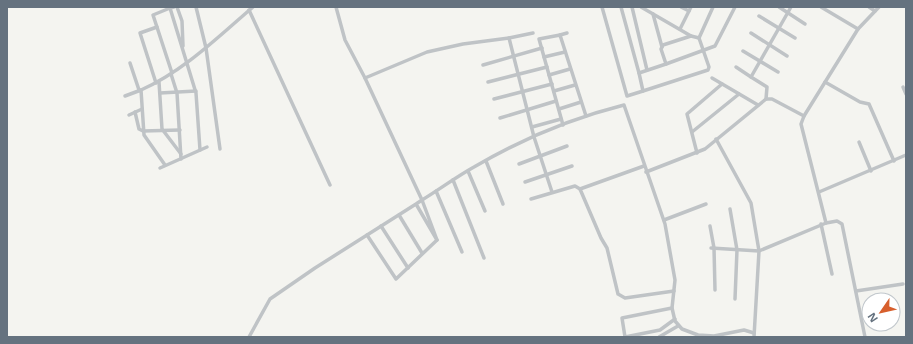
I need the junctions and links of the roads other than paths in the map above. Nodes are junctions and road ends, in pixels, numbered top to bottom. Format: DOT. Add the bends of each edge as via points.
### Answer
graph roads {
  1 [pos="177,7"];
  2 [pos="196,7"];
  3 [pos="253,7"];
  4 [pos="336,7"];
  5 [pos="602,7"];
  6 [pos="621,7"];
  7 [pos="632,7"];
  8 [pos="641,7"];
  9 [pos="681,7"];
  10 [pos="691,7"];
  11 [pos="713,7"];
  12 [pos="735,7"];
  13 [pos="779,7"];
  14 [pos="791,7"];
  15 [pos="821,7"];
  16 [pos="869,7"];
  17 [pos="879,7"];
  18 [pos="172,8"];
  19 [pos="248,10"];
  20 [pos="689,11"];
  21 [pos="875,11"];
  22 [pos="788,12"];
  23 [pos="653,14"];
  24 [pos="759,16"];
  25 [pos="805,24"];
  26 [pos="157,27"];
  27 [pos="779,28"];
  28 [pos="680,29"];
  29 [pos="858,29"];
  30 [pos="533,33"];
  31 [pos="567,33"];
  32 [pos="751,33"];
  33 [pos="560,35"];
  34 [pos="691,36"];
  35 [pos="509,38"];
  36 [pos="699,38"];
  37 [pos="795,38"];
  38 [pos="769,45"];
  39 [pos="183,47"];
  40 [pos="662,47"];
  41 [pos="206,48"];
  42 [pos="542,48"];
  43 [pos="703,50"];
  44 [pos="743,51"];
  45 [pos="565,52"];
  46 [pos="787,56"];
  47 [pos="514,57"];
  48 [pos="544,58"];
  49 [pos="760,61"];
  50 [pos="187,62"];
  51 [pos="130,63"];
  52 [pos="666,64"];
  53 [pos="483,65"];
  54 [pos="547,67"];
  55 [pos="736,67"];
  56 [pos="570,69"];
  57 [pos="647,70"];
  58 [pos="778,72"];
  59 [pos="171,73"];
  60 [pos="639,73"];
  61 [pos="518,74"];
  62 [pos="549,75"];
  63 [pos="751,77"];
  64 [pos="365,78"];
  65 [pos="712,78"];
  66 [pos="488,82"];
  67 [pos="825,82"];
  68 [pos="157,83"];
  69 [pos="552,84"];
  70 [pos="722,84"];
  71 [pos="575,85"];
  72 [pos="903,87"];
  73 [pos="140,90"];
  74 [pos="196,91"];
  75 [pos="554,91"];
  76 [pos="643,91"];
  77 [pos="522,92"];
  78 [pos="160,93"];
  79 [pos="177,93"];
  80 [pos="739,94"];
  81 [pos="906,94"];
  82 [pos="125,96"];
  83 [pos="494,99"];
  84 [pos="766,99"];
  85 [pos="556,102"];
  86 [pos="581,102"];
  87 [pos="758,105"];
  88 [pos="142,109"];
  89 [pos="558,109"];
  90 [pos="527,110"];
  91 [pos="135,112"];
  92 [pos="129,115"];
  93 [pos="586,116"];
  94 [pos="804,116"];
  95 [pos="500,118"];
  96 [pos="561,120"];
  97 [pos="563,125"];
  98 [pos="532,127"];
  99 [pos="180,130"];
  100 [pos="143,131"];
  101 [pos="163,132"];
  102 [pos="692,132"];
  103 [pos="534,137"];
  104 [pos="716,139"];
  105 [pos="859,142"];
  106 [pos="567,146"];
  107 [pos="207,147"];
  108 [pos="220,149"];
  109 [pos="200,150"];
  110 [pos="697,153"];
  111 [pos="541,155"];
  112 [pos="906,155"];
  113 [pos="181,156"];
  114 [pos="486,161"];
  115 [pos="894,161"];
  116 [pos="519,164"];
  117 [pos="165,166"];
  118 [pos="572,166"];
  119 [pos="644,166"];
  120 [pos="160,168"];
  121 [pos="468,171"];
  122 [pos="871,171"];
  123 [pos="646,172"];
  124 [pos="546,174"];
  125 [pos="453,180"];
  126 [pos="525,182"];
  127 [pos="330,185"];
  128 [pos="580,189"];
  129 [pos="436,191"];
  130 [pos="552,192"];
  131 [pos="819,192"];
  132 [pos="531,199"];
  133 [pos="422,200"];
  134 [pos="416,204"];
  135 [pos="503,204"];
  136 [pos="706,204"];
  137 [pos="730,209"];
  138 [pos="485,211"];
  139 [pos="399,215"];
  140 [pos="664,220"];
  141 [pos="826,223"];
  142 [pos="822,224"];
  143 [pos="382,226"];
  144 [pos="710,226"];
  145 [pos="367,235"];
  146 [pos="437,240"];
  147 [pos="713,248"];
  148 [pos="737,250"];
  149 [pos="462,252"];
  150 [pos="759,252"];
  151 [pos="422,253"];
  152 [pos="484,258"];
  153 [pos="408,268"];
  154 [pos="832,274"];
  155 [pos="903,284"];
  156 [pos="715,290"];
  157 [pos="674,291"];
  158 [pos="856,291"];
  159 [pos="735,299"];
  160 [pos="672,308"];
  161 [pos="675,319"];
  162 [pos="678,326"];
  163 [pos="754,335"];
  164 [pos="705,336"];
  165 [pos="249,337"];
  166 [pos="659,337"];
  167 [pos="865,337"];
  1 -- 39 [label="street" via="182,21"];
  2 -- 41 [label="street"];
  3 -- 19 [label="street"];
  4 -- 64 [label="street" via="342,34"];
  5 -- 76 [label="street" via="626,95"];
  6 -- 60 [label="street"];
  7 -- 57 [label="street"];
  8 -- 23 [label="street"];
  9 -- 20 [label="street"];
  10 -- 20 [label="street"];
  11 -- 36 [label="street"];
  12 -- 43 [label="street" via="716,45"];
  13 -- 22 [label="street"];
  14 -- 22 [label="street"];
  15 -- 29 [label="street"];
  16 -- 21 [label="street"];
  17 -- 21 [label="street"];
  18 -- 26 [label="street" via="153,14"];
  18 -- 39 [label="street"];
  19 -- 41 [label="street"];
  19 -- 127 [label="street"];
  20 -- 28 [label="street"];
  21 -- 29 [label="street"];
  22 -- 25 [label="street"];
  22 -- 27 [label="street"];
  23 -- 28 [label="street"];
  23 -- 40 [label="street"];
  24 -- 27 [label="street"];
  26 -- 59 [label="street"];
  26 -- 68 [label="street" via="140,33"];
  27 -- 37 [label="street"];
  27 -- 38 [label="street"];
  28 -- 34 [label="street"];
  29 -- 67 [label="street"];
  30 -- 35 [label="street"];
  31 -- 33 [label="street"];
  32 -- 38 [label="street"];
  33 -- 42 [label="street" via="539,39"];
  33 -- 45 [label="street"];
  34 -- 36 [label="street"];
  34 -- 40 [label="street" via="664,44"];
  35 -- 47 [label="street"];
  35 -- 64 [label="street" via="427,52"];
  36 -- 43 [label="street"];
  38 -- 46 [label="street"];
  38 -- 49 [label="street"];
  39 -- 50 [label="street"];
  40 -- 52 [label="street"];
  41 -- 50 [label="street"];
  41 -- 108 [label="street"];
  42 -- 47 [label="street"];
  42 -- 48 [label="street"];
  43 -- 52 [label="street"];
  43 -- 76 [label="street" via="708,70"];
  44 -- 49 [label="street"];
  45 -- 48 [label="street"];
  45 -- 56 [label="street"];
  47 -- 53 [label="street"];
  47 -- 61 [label="street"];
  48 -- 54 [label="street"];
  49 -- 58 [label="street"];
  49 -- 63 [label="street"];
  50 -- 59 [label="street"];
  50 -- 74 [label="street"];
  51 -- 73 [label="street"];
  52 -- 57 [label="street"];
  54 -- 61 [label="street"];
  54 -- 62 [label="street"];
  55 -- 63 [label="street"];
  56 -- 62 [label="street"];
  56 -- 71 [label="street"];
  57 -- 60 [label="street"];
  59 -- 68 [label="street"];
  59 -- 79 [label="street"];
  60 -- 76 [label="street"];
  61 -- 66 [label="street"];
  61 -- 77 [label="street"];
  62 -- 69 [label="street"];
  63 -- 84 [label="street" via="767,87"];
  64 -- 133 [label="street"];
  65 -- 70 [label="street"];
  67 -- 94 [label="street"];
  67 -- 115 [label="street" via="860,102 869,104"];
  68 -- 73 [label="street"];
  68 -- 78 [label="street"];
  69 -- 75 [label="street"];
  69 -- 77 [label="street"];
  70 -- 80 [label="street"];
  70 -- 102 [label="street" via="688,112"];
  71 -- 75 [label="street"];
  71 -- 86 [label="street"];
  72 -- 81 [label="street"];
  73 -- 82 [label="street"];
  73 -- 88 [label="street"];
  74 -- 79 [label="street"];
  74 -- 109 [label="street"];
  75 -- 85 [label="street"];
  77 -- 83 [label="street"];
  77 -- 90 [label="street"];
  78 -- 79 [label="street"];
  78 -- 101 [label="street"];
  79 -- 99 [label="street"];
  80 -- 87 [label="street"];
  80 -- 102 [label="street"];
  84 -- 87 [label="street"];
  84 -- 94 [label="street" via="772,99"];
  85 -- 89 [label="street"];
  85 -- 90 [label="street"];
  86 -- 89 [label="street"];
  86 -- 93 [label="street"];
  87 -- 104 [label="street"];
  88 -- 91 [label="street"];
  88 -- 100 [label="street"];
  89 -- 96 [label="street"];
  90 -- 95 [label="street"];
  90 -- 98 [label="street"];
  91 -- 92 [label="street"];
  91 -- 100 [label="street" via="139,129"];
  93 -- 97 [label="street"];
  93 -- 119 [label="street" via="624,105"];
  94 -- 131 [label="street" via="801,124"];
  96 -- 97 [label="street"];
  96 -- 98 [label="street"];
  97 -- 103 [label="street"];
  98 -- 103 [label="street"];
  99 -- 101 [label="street"];
  99 -- 113 [label="street"];
  100 -- 101 [label="street"];
  100 -- 117 [label="street"];
  101 -- 113 [label="street"];
  102 -- 110 [label="street"];
  103 -- 111 [label="street"];
  103 -- 114 [label="street"];
  104 -- 110 [label="street"];
  104 -- 150 [label="street" via="751,200"];
  105 -- 122 [label="street"];
  106 -- 111 [label="street"];
  107 -- 109 [label="street"];
  109 -- 113 [label="street"];
  110 -- 123 [label="street"];
  111 -- 116 [label="street"];
  111 -- 124 [label="street"];
  112 -- 115 [label="street"];
  113 -- 117 [label="street"];
  114 -- 121 [label="street"];
  114 -- 135 [label="street"];
  115 -- 122 [label="street"];
  117 -- 120 [label="street"];
  118 -- 124 [label="street"];
  119 -- 123 [label="street"];
  119 -- 128 [label="street"];
  121 -- 125 [label="street"];
  121 -- 138 [label="street"];
  122 -- 131 [label="street"];
  123 -- 140 [label="street"];
  124 -- 126 [label="street"];
  124 -- 130 [label="street"];
  125 -- 129 [label="street"];
  125 -- 152 [label="street"];
  128 -- 130 [label="street" via="575,186"];
  128 -- 157 [label="street" via="607,248 618,294 625,298"];
  129 -- 133 [label="street"];
  129 -- 149 [label="street"];
  130 -- 132 [label="street"];
  131 -- 141 [label="street"];
  133 -- 134 [label="street"];
  133 -- 146 [label="street"];
  134 -- 139 [label="street"];
  134 -- 146 [label="street"];
  136 -- 140 [label="street"];
  137 -- 148 [label="street"];
  139 -- 143 [label="street"];
  139 -- 151 [label="street"];
  140 -- 157 [label="street" via="675,280"];
  141 -- 142 [label="street"];
  141 -- 158 [label="street" via="837,221 842,224"];
  142 -- 150 [label="street"];
  142 -- 154 [label="street"];
  143 -- 145 [label="street"];
  143 -- 153 [label="street"];
  144 -- 147 [label="street"];
  145 -- 153 [label="street" via="394,277 398,278"];
  145 -- 165 [label="street" via="270,299"];
  146 -- 151 [label="street"];
  147 -- 148 [label="street"];
  147 -- 156 [label="street"];
  148 -- 150 [label="street"];
  148 -- 159 [label="street"];
  150 -- 163 [label="street"];
  151 -- 153 [label="street"];
  155 -- 158 [label="street"];
  157 -- 160 [label="street"];
  158 -- 167 [label="street"];
  160 -- 161 [label="street"];
  160 -- 161 [label="street" via="622,318 624,337 660,330"];
  161 -- 162 [label="street"];
  162 -- 164 [label="street"];
  162 -- 166 [label="street"];
  163 -- 164 [label="street" via="744,330"];
}
